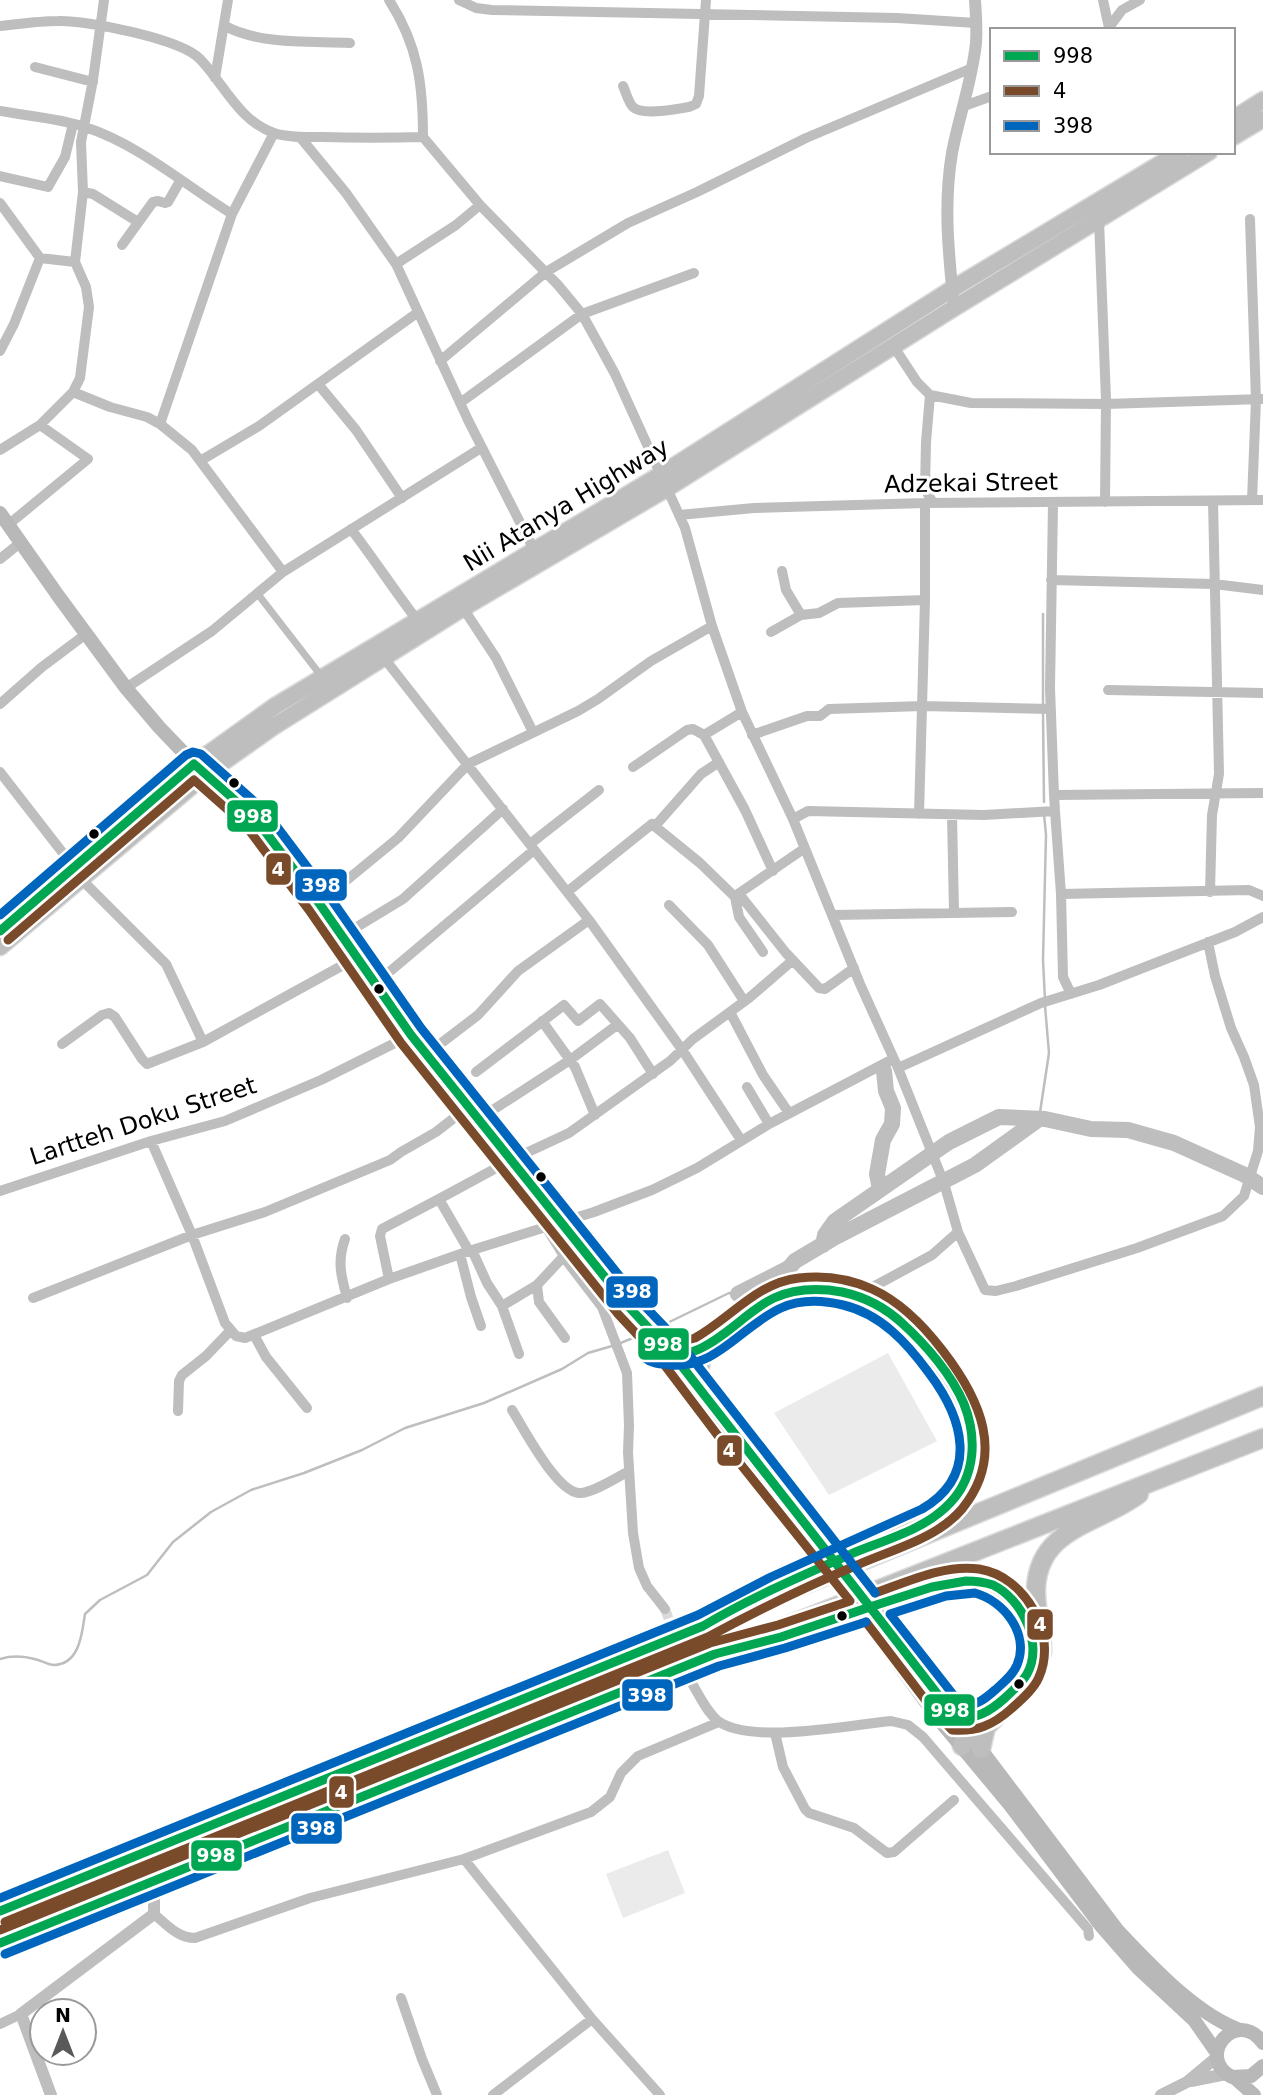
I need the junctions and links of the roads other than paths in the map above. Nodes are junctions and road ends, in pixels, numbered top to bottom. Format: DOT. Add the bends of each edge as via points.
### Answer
graph roads {
  1 [pos="104,0"];
  2 [pos="228,0"];
  3 [pos="390,0"];
  4 [pos="460,0"];
  5 [pos="706,0"];
  6 [pos="975,0"];
  7 [pos="1102,0"];
  8 [pos="1140,0"];
  9 [pos="706,15"];
  10 [pos="976,23"];
  11 [pos="0,26"];
  12 [pos="225,26"];
  13 [pos="102,27"];
  14 [pos="1108,28"];
  15 [pos="1109,28"];
  16 [pos="350,43"];
  17 [pos="35,67"];
  18 [pos="972,68"];
  19 [pos="215,78"];
  20 [pos="93,82"];
  21 [pos="623,86"];
  22 [pos="990,97"];
  23 [pos="1263,100"];
  24 [pos="964,106"];
  25 [pos="0,111"];
  26 [pos="1235,118"];
  27 [pos="1263,119"];
  28 [pos="78,125"];
  29 [pos="274,134"];
  30 [pos="300,137"];
  31 [pos="423,137"];
  32 [pos="1235,137"];
  33 [pos="1177,154"];
  34 [pos="1206,154"];
  35 [pos="0,176"];
  36 [pos="180,181"];
  37 [pos="83,192"];
  38 [pos="0,203"];
  39 [pos="480,205"];
  40 [pos="232,214"];
  41 [pos="1250,219"];
  42 [pos="1100,220"];
  43 [pos="138,222"];
  44 [pos="122,245"];
  45 [pos="40,258"];
  46 [pos="75,262"];
  47 [pos="396,264"];
  48 [pos="546,272"];
  49 [pos="694,273"];
  50 [pos="952,289"];
  51 [pos="1259,297"];
  52 [pos="954,308"];
  53 [pos="417,313"];
  54 [pos="582,314"];
  55 [pos="894,347"];
  56 [pos="0,351"];
  57 [pos="440,361"];
  58 [pos="318,384"];
  59 [pos="73,393"];
  60 [pos="930,395"];
  61 [pos="1260,399"];
  62 [pos="460,403"];
  63 [pos="1106,404"];
  64 [pos="160,424"];
  65 [pos="40,425"];
  66 [pos="481,449"];
  67 [pos="0,450"];
  68 [pos="201,461"];
  69 [pos="663,482"];
  70 [pos="402,498"];
  71 [pos="1257,500"];
  72 [pos="1213,501"];
  73 [pos="1105,502"];
  74 [pos="929,503"];
  75 [pos="1053,504"];
  76 [pos="679,515"];
  77 [pos="4,519"];
  78 [pos="351,529"];
  79 [pos="20,543"];
  80 [pos="534,550"];
  81 [pos="2,556"];
  82 [pos="782,571"];
  83 [pos="283,572"];
  84 [pos="1051,580"];
  85 [pos="1214,584"];
  86 [pos="1263,590"];
  87 [pos="257,593"];
  88 [pos="925,600"];
  89 [pos="463,608"];
  90 [pos="801,615"];
  91 [pos="417,620"];
  92 [pos="712,626"];
  93 [pos="771,632"];
  94 [pos="86,634"];
  95 [pos="384,658"];
  96 [pos="322,677"];
  97 [pos="127,688"];
  98 [pos="1108,690"];
  99 [pos="1263,692"];
  100 [pos="1216,693"];
  101 [pos="0,705"];
  102 [pos="923,706"];
  103 [pos="1051,709"];
  104 [pos="742,712"];
  105 [pos="534,732"];
  106 [pos="704,735"];
  107 [pos="752,735"];
  108 [pos="719,762"];
  109 [pos="468,764"];
  110 [pos="633,768"];
  111 [pos="199,769"];
  112 [pos="0,772"];
  113 [pos="599,790"];
  114 [pos="1263,793"];
  115 [pos="1054,795"];
  116 [pos="1215,795"];
  117 [pos="503,809"];
  118 [pos="1055,811"];
  119 [pos="919,814"];
  120 [pos="951,815"];
  121 [pos="793,819"];
  122 [pos="656,825"];
  123 [pos="532,847"];
  124 [pos="804,848"];
  125 [pos="774,871"];
  126 [pos="77,872"];
  127 [pos="567,892"];
  128 [pos="1210,892"];
  129 [pos="1061,894"];
  130 [pos="737,896"];
  131 [pos="1263,896"];
  132 [pos="319,903"];
  133 [pos="669,905"];
  134 [pos="954,912"];
  135 [pos="1013,912"];
  136 [pos="833,915"];
  137 [pos="1263,917"];
  138 [pos="589,920"];
  139 [pos="0,931"];
  140 [pos="342,936"];
  141 [pos="1208,942"];
  142 [pos="0,947"];
  143 [pos="763,952"];
  144 [pos="356,958"];
  145 [pos="793,960"];
  146 [pos="854,968"];
  147 [pos="375,984"];
  148 [pos="1071,994"];
  149 [pos="744,1001"];
  150 [pos="730,1012"];
  151 [pos="542,1021"];
  152 [pos="618,1025"];
  153 [pos="411,1035"];
  154 [pos="204,1042"];
  155 [pos="62,1044"];
  156 [pos="683,1051"];
  157 [pos="427,1054"];
  158 [pos="570,1060"];
  159 [pos="896,1064"];
  160 [pos="475,1072"];
  161 [pos="653,1074"];
  162 [pos="747,1087"];
  163 [pos="468,1108"];
  164 [pos="789,1113"];
  165 [pos="595,1115"];
  166 [pos="479,1119"];
  167 [pos="769,1124"];
  168 [pos="741,1140"];
  169 [pos="151,1141"];
  170 [pos="513,1159"];
  171 [pos="0,1191"];
  172 [pos="439,1199"];
  173 [pos="562,1220"];
  174 [pos="546,1227"];
  175 [pos="958,1232"];
  176 [pos="192,1235"];
  177 [pos="345,1239"];
  178 [pos="467,1251"];
  179 [pos="565,1255"];
  180 [pos="389,1279"];
  181 [pos="537,1285"];
  182 [pos="857,1295"];
  183 [pos="33,1298"];
  184 [pos="347,1298"];
  185 [pos="623,1300"];
  186 [pos="502,1306"];
  187 [pos="603,1307"];
  188 [pos="481,1326"];
  189 [pos="230,1331"];
  190 [pos="254,1335"];
  191 [pos="565,1338"];
  192 [pos="703,1349"];
  193 [pos="664,1352"];
  194 [pos="519,1354"];
  195 [pos="697,1384"];
  196 [pos="1263,1396"];
  197 [pos="307,1408"];
  198 [pos="512,1410"];
  199 [pos="178,1411"];
  200 [pos="1263,1438"];
  201 [pos="629,1471"];
  202 [pos="1160,1477"];
  203 [pos="823,1556"];
  204 [pos="665,1609"];
  205 [pos="870,1616"];
  206 [pos="703,1626"];
  207 [pos="715,1654"];
  208 [pos="693,1685"];
  209 [pos="980,1717"];
  210 [pos="956,1718"];
  211 [pos="719,1721"];
  212 [pos="775,1733"];
  213 [pos="970,1743"];
  214 [pos="954,1800"];
  215 [pos="464,1859"];
  216 [pos="154,1881"];
  217 [pos="1079,1908"];
  218 [pos="0,1911"];
  219 [pos="154,1914"];
  220 [pos="1089,1936"];
  221 [pos="0,1943"];
  222 [pos="401,1998"];
  223 [pos="21,2014"];
  224 [pos="592,2019"];
  225 [pos="0,2024"];
  226 [pos="1240,2030"];
  227 [pos="1260,2037"];
  228 [pos="1217,2055"];
  229 [pos="1263,2066"];
  230 [pos="1231,2076"];
  231 [pos="1187,2081"];
  232 [pos="51,2095"];
  233 [pos="437,2095"];
  234 [pos="493,2095"];
  235 [pos="660,2095"];
  236 [pos="1161,2095"];
  237 [pos="1254,2095"];
  1 -- 13 [label="street"];
  2 -- 12 [label="street"];
  3 -- 31 [label="street" via="403,21 419,69"];
  4 -- 9 [label="street" via="492,10"];
  5 -- 9 [label="street"];
  6 -- 10 [label="street"];
  7 -- 14 [label="street"];
  8 -- 15 [label="street" via="1122,10"];
  9 -- 10 [label="street"];
  9 -- 21 [label="street" via="696,104 636,110"];
  10 -- 18 [label="street"];
  11 -- 13 [label="street" via="60,20"];
  12 -- 16 [label="street" via="238,33 277,39"];
  12 -- 19 [label="street"];
  13 -- 19 [label="street" via="191,51"];
  13 -- 20 [label="street"];
  17 -- 20 [label="street"];
  18 -- 24 [label="street"];
  18 -- 48 [label="street" via="806,138 628,223"];
  19 -- 29 [label="street" via="243,112"];
  20 -- 28 [label="street"];
  22 -- 24 [label="street"];
  23 -- 26 [label="main road"];
  24 -- 50 [label="street" via="947,199"];
  25 -- 28 [label="street"];
  27 -- 32 [label="main road"];
  28 -- 35 [label="street" via="48,187"];
  28 -- 36 [label="street" via="126,145"];
  28 -- 37 [label="street"];
  29 -- 30 [label="street"];
  29 -- 40 [label="street"];
  30 -- 31 [label="street"];
  30 -- 47 [label="street"];
  31 -- 39 [label="street"];
  33 -- 50 [label="main road, Nii Atanya Highway"];
  34 -- 42 [label="main road"];
  36 -- 40 [label="street"];
  36 -- 43 [label="street" via="168,202 153,202"];
  37 -- 43 [label="street"];
  37 -- 46 [label="street"];
  38 -- 45 [label="street"];
  39 -- 47 [label="street"];
  39 -- 48 [label="street"];
  40 -- 64 [label="street"];
  41 -- 51 [label="street"];
  42 -- 52 [label="main road"];
  42 -- 63 [label="street"];
  43 -- 44 [label="street"];
  45 -- 46 [label="street"];
  45 -- 56 [label="street"];
  46 -- 59 [label="street" via="89,307 80,378"];
  47 -- 53 [label="street"];
  48 -- 54 [label="street"];
  48 -- 57 [label="street"];
  49 -- 54 [label="street"];
  50 -- 52 [label="street"];
  50 -- 69 [label="main road, Nii Atanya Highway"];
  51 -- 61 [label="street"];
  52 -- 55 [label="main road"];
  53 -- 57 [label="street"];
  53 -- 58 [label="street"];
  54 -- 62 [label="street"];
  54 -- 69 [label="street" via="615,374"];
  55 -- 60 [label="street"];
  55 -- 69 [label="main road"];
  57 -- 62 [label="street"];
  58 -- 68 [label="street"];
  58 -- 70 [label="street"];
  59 -- 64 [label="street"];
  59 -- 65 [label="street"];
  60 -- 63 [label="street" via="996,404"];
  60 -- 74 [label="street" via="925,489"];
  61 -- 63 [label="street"];
  61 -- 71 [label="street"];
  62 -- 66 [label="street"];
  63 -- 73 [label="street"];
  64 -- 68 [label="street"];
  65 -- 67 [label="street"];
  65 -- 77 [label="street" via="88,459"];
  66 -- 70 [label="street"];
  66 -- 80 [label="street"];
  68 -- 83 [label="street"];
  69 -- 76 [label="street"];
  69 -- 80 [label="main road, Nii Atanya Highway"];
  69 -- 89 [label="main road"];
  70 -- 78 [label="street"];
  71 -- 72 [label="street, Adzekai Street"];
  72 -- 73 [label="street, Adzekai Street"];
  72 -- 85 [label="street"];
  73 -- 75 [label="street, Adzekai Street"];
  74 -- 75 [label="street, Adzekai Street"];
  74 -- 76 [label="street, Adzekai Street"];
  74 -- 88 [label="street"];
  75 -- 84 [label="street"];
  76 -- 92 [label="street"];
  77 -- 79 [label="main road"];
  78 -- 83 [label="street"];
  78 -- 91 [label="street"];
  79 -- 81 [label="street"];
  79 -- 94 [label="main road"];
  80 -- 91 [label="main road, Nii Atanya Highway"];
  82 -- 90 [label="street" via="786,590"];
  83 -- 87 [label="street"];
  84 -- 85 [label="street"];
  84 -- 103 [label="street"];
  85 -- 86 [label="street"];
  85 -- 100 [label="street"];
  87 -- 96 [label="street"];
  87 -- 97 [label="street" via="212,631"];
  88 -- 90 [label="street" via="838,603 819,614"];
  88 -- 102 [label="street"];
  89 -- 95 [label="main road"];
  89 -- 105 [label="street" via="496,658"];
  90 -- 93 [label="street"];
  91 -- 96 [label="main road, Nii Atanya Highway"];
  92 -- 104 [label="street"];
  92 -- 105 [label="street" via="598,699"];
  94 -- 97 [label="main road"];
  94 -- 101 [label="street"];
  95 -- 109 [label="street"];
  95 -- 111 [label="main road"];
  96 -- 111 [label="main road, Nii Atanya Highway" via="246,726"];
  97 -- 111 [label="main road"];
  98 -- 100 [label="street"];
  99 -- 100 [label="street"];
  100 -- 116 [label="street" via="1219,774"];
  102 -- 103 [label="street"];
  102 -- 107 [label="street" via="829,709 820,716"];
  102 -- 119 [label="street"];
  103 -- 115 [label="street"];
  104 -- 106 [label="street"];
  104 -- 107 [label="street"];
  105 -- 109 [label="street"];
  106 -- 108 [label="street"];
  106 -- 110 [label="street" via="687,730"];
  107 -- 121 [label="street"];
  108 -- 122 [label="street" via="701,775"];
  108 -- 125 [label="street"];
  109 -- 117 [label="street"];
  109 -- 132 [label="street" via="398,838"];
  111 -- 126 [label="main road, Nii Atanya Highway"];
  111 -- 132 [label="main road" via="255,818"];
  112 -- 126 [label="street"];
  113 -- 123 [label="street"];
  114 -- 116 [label="street"];
  115 -- 116 [label="street"];
  115 -- 118 [label="street"];
  116 -- 128 [label="street"];
  117 -- 123 [label="street"];
  117 -- 140 [label="street" via="403,899"];
  118 -- 120 [label="street"];
  118 -- 129 [label="street"];
  119 -- 120 [label="street"];
  119 -- 121 [label="street" via="808,811"];
  120 -- 134 [label="street"];
  121 -- 124 [label="street"];
  122 -- 127 [label="street" via="649,825"];
  122 -- 130 [label="street"];
  123 -- 127 [label="street"];
  123 -- 147 [label="street"];
  124 -- 125 [label="street"];
  124 -- 136 [label="street"];
  125 -- 130 [label="street"];
  126 -- 139 [label="main road, Nii Atanya Highway"];
  126 -- 142 [label="main road"];
  126 -- 154 [label="street" via="166,964"];
  127 -- 138 [label="street"];
  128 -- 129 [label="street"];
  128 -- 131 [label="street" via="1249,890"];
  129 -- 148 [label="street" via="1063,977"];
  130 -- 143 [label="street" via="739,917"];
  130 -- 145 [label="street"];
  132 -- 140 [label="main road"];
  133 -- 149 [label="street" via="708,945"];
  134 -- 135 [label="street"];
  134 -- 136 [label="street"];
  136 -- 146 [label="street"];
  137 -- 141 [label="street"];
  138 -- 156 [label="street"];
  138 -- 157 [label="street" via="519,971 478,1015"];
  140 -- 144 [label="main road"];
  141 -- 148 [label="street"];
  141 -- 175 [label="street" via="1228,1018 1254,1086 1260,1127 1244,1196 1223,1216 996,1291 981,1286"];
  144 -- 147 [label="main road"];
  144 -- 154 [label="street"];
  145 -- 146 [label="street" via="825,989"];
  145 -- 149 [label="street"];
  146 -- 159 [label="street"];
  147 -- 153 [label="main road"];
  148 -- 159 [label="street"];
  149 -- 150 [label="street"];
  150 -- 156 [label="street"];
  150 -- 164 [label="street"];
  151 -- 152 [label="street" via="564,1005 578,1021 600,1004"];
  151 -- 158 [label="street"];
  151 -- 160 [label="street"];
  152 -- 158 [label="street"];
  152 -- 161 [label="street"];
  153 -- 157 [label="main road"];
  153 -- 169 [label="street, Lartteh Doku Street" via="225,1121"];
  154 -- 155 [label="street" via="147,1064 109,1013"];
  156 -- 161 [label="street"];
  156 -- 168 [label="street"];
  157 -- 163 [label="main road"];
  158 -- 165 [label="street"];
  158 -- 166 [label="street"];
  159 -- 164 [label="street"];
  159 -- 175 [label="street" via="943,1181"];
  161 -- 165 [label="street"];
  162 -- 167 [label="street"];
  163 -- 166 [label="main road"];
  163 -- 176 [label="street" via="390,1160 265,1212"];
  164 -- 167 [label="street"];
  165 -- 170 [label="street" via="557,1140"];
  166 -- 170 [label="main road"];
  167 -- 168 [label="street"];
  168 -- 173 [label="street" via="652,1190"];
  169 -- 171 [label="street, Lartteh Doku Street"];
  169 -- 176 [label="street"];
  170 -- 172 [label="street"];
  170 -- 173 [label="main road"];
  172 -- 178 [label="street"];
  172 -- 180 [label="street" via="382,1230"];
  173 -- 174 [label="street"];
  173 -- 185 [label="main road"];
  174 -- 178 [label="street"];
  174 -- 179 [label="street"];
  175 -- 182 [label="street" via="932,1255"];
  176 -- 183 [label="street"];
  176 -- 189 [label="street"];
  177 -- 184 [label="street" via="339,1259"];
  178 -- 180 [label="street"];
  178 -- 186 [label="street"];
  178 -- 188 [label="street"];
  179 -- 181 [label="street"];
  179 -- 187 [label="street"];
  180 -- 184 [label="street"];
  181 -- 186 [label="street"];
  181 -- 191 [label="street" via="539,1303"];
  182 -- 192 [label="highway" via="813,1289 769,1298"];
  182 -- 206 [label="highway" via="893,1314 928,1351 960,1396 973,1434 973,1459 963,1486 948,1505 925,1520 739,1604"];
  184 -- 190 [label="street"];
  185 -- 187 [label="street"];
  185 -- 193 [label="main road" via="654,1331"];
  186 -- 194 [label="street"];
  187 -- 201 [label="street" via="627,1373"];
  189 -- 190 [label="street" via="244,1338"];
  189 -- 199 [label="street" via="183,1374"];
  190 -- 197 [label="street"];
  192 -- 193 [label="highway"];
  192 -- 195 [label="highway"];
  193 -- 195 [label="main road"];
  193 -- 203 [label="main road"];
  195 -- 203 [label="main road"];
  196 -- 206 [label="highway"];
  198 -- 201 [label="street" via="570,1489 587,1492"];
  200 -- 202 [label="highway"];
  201 -- 204 [label="street" via="639,1568"];
  202 -- 207 [label="highway"];
  202 -- 213 [label="highway" via="1130,1502 1069,1531 1044,1556 1036,1591 1040,1668 1019,1699"];
  203 -- 205 [label="main road, bridge"];
  205 -- 210 [label="main road"];
  205 -- 213 [label="main road" via="936,1716"];
  206 -- 218 [label="highway"];
  207 -- 209 [label="highway" via="751,1647 934,1587 980,1581 1016,1603 1031,1646 1030,1665 1018,1686"];
  207 -- 216 [label="highway"];
  208 -- 211 [label="street"];
  209 -- 210 [label="highway"];
  209 -- 213 [label="highway"];
  210 -- 213 [label="main road"];
  211 -- 212 [label="street" via="745,1731"];
  211 -- 215 [label="street" via="638,1756 621,1773 610,1797 591,1812"];
  212 -- 214 [label="street" via="783,1767 805,1809 854,1828 887,1853 894,1852"];
  212 -- 217 [label="street" via="891,1721 908,1725"];
  213 -- 217 [label="main road"];
  213 -- 226 [label="main road" via="1118,1931 1208,2014"];
  215 -- 219 [label="street" via="310,1898 195,1938 175,1932"];
  215 -- 224 [label="street"];
  216 -- 219 [label="street"];
  216 -- 221 [label="highway"];
  217 -- 220 [label="street"];
  217 -- 228 [label="main road" via="1194,2020"];
  219 -- 223 [label="street"];
  222 -- 233 [label="street"];
  223 -- 225 [label="street"];
  223 -- 232 [label="street"];
  224 -- 234 [label="street"];
  224 -- 235 [label="street"];
  226 -- 227 [label="main road"];
  226 -- 228 [label="main road" via="1222,2040"];
  228 -- 230 [label="main road" via="1219,2067"];
  228 -- 231 [label="street"];
  229 -- 230 [label="main road" via="1251,2076"];
  230 -- 231 [label="street"];
  230 -- 237 [label="main road"];
  231 -- 236 [label="street"];
}
